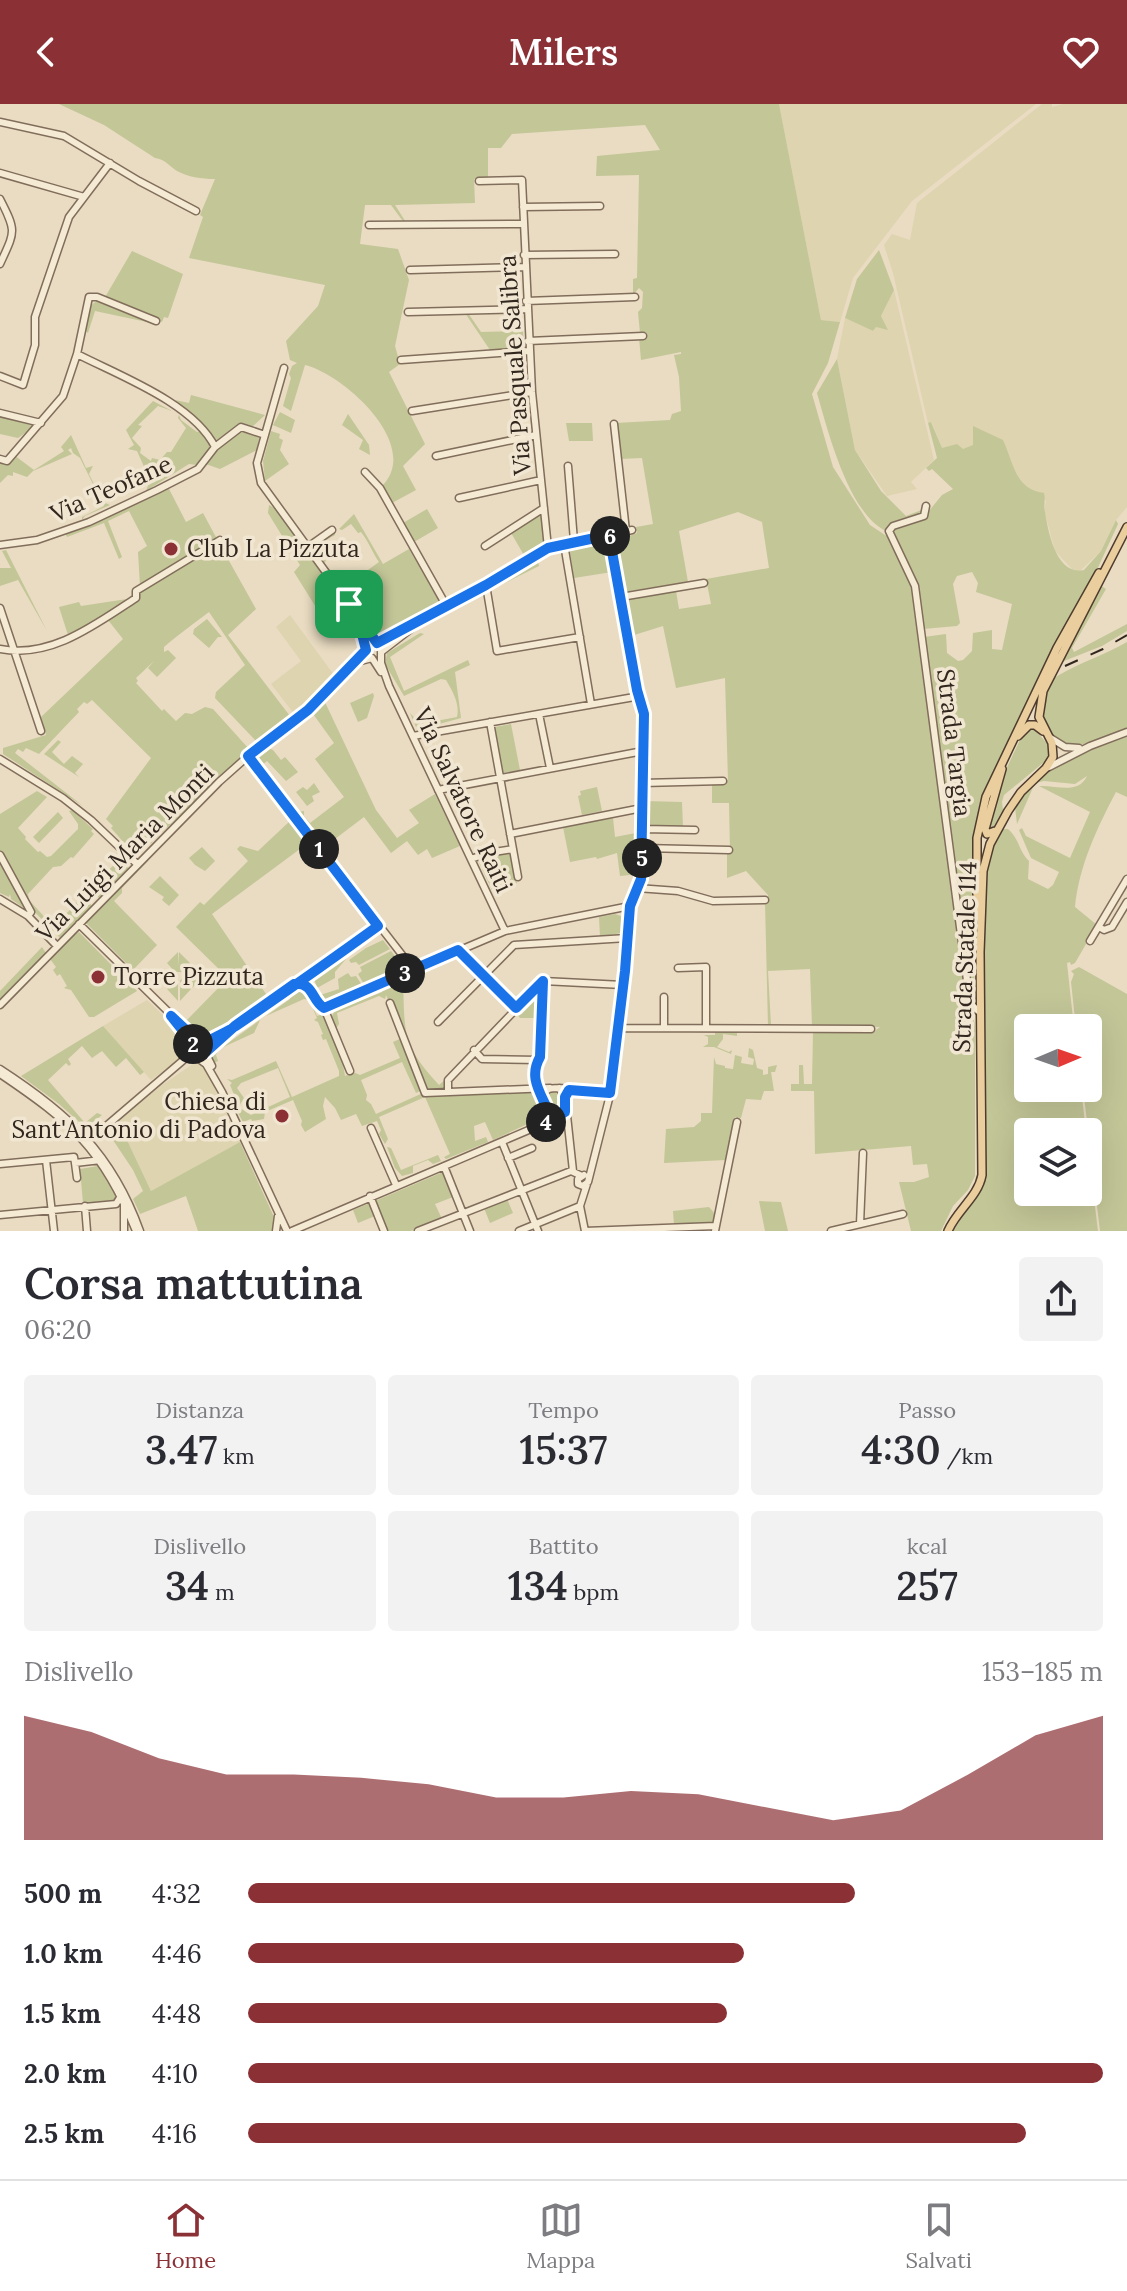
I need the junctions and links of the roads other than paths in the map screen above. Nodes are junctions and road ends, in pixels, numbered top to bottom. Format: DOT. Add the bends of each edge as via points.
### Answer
graph roads {
  1 [pos="0,122"];
  2 [pos="110,163"];
  3 [pos="0,173"];
  4 [pos="479,181"];
  5 [pos="84,197"];
  6 [pos="0,199"];
  7 [pos="600,206"];
  8 [pos="523,207"];
  9 [pos="196,211"];
  10 [pos="523,224"];
  11 [pos="369,225"];
  12 [pos="615,254"];
  13 [pos="524,255"];
  14 [pos="0,264"];
  15 [pos="524,267"];
  16 [pos="410,270"];
  17 [pos="635,297"];
  18 [pos="526,305"];
  19 [pos="408,312"];
  20 [pos="156,321"];
  21 [pos="643,336"];
  22 [pos="528,341"];
  23 [pos="529,351"];
  24 [pos="77,354"];
  25 [pos="401,360"];
  26 [pos="284,368"];
  27 [pos="0,376"];
  28 [pos="532,392"];
  29 [pos="412,411"];
  30 [pos="0,413"];
  31 [pos="41,423"];
  32 [pos="614,424"];
  33 [pos="265,435"];
  34 [pos="536,435"];
  35 [pos="215,447"];
  36 [pos="436,456"];
  37 [pos="0,459"];
  38 [pos="568,466"];
  39 [pos="365,472"];
  40 [pos="541,480"];
  41 [pos="459,498"];
  42 [pos="926,506"];
  43 [pos="544,508"];
  44 [pos="1127,518"];
  45 [pos="1127,527"];
  46 [pos="332,530"];
  47 [pos="609,535"];
  48 [pos="220,540"];
  49 [pos="574,541"];
  50 [pos="564,544"];
  51 [pos="0,545"];
  52 [pos="485,546"];
  53 [pos="308,547"];
  54 [pos="548,548"];
  55 [pos="704,583"];
  56 [pos="486,585"];
  57 [pos="621,597"];
  58 [pos="349,604"];
  59 [pos="447,607"];
  60 [pos="0,608"];
  61 [pos="580,637"];
  62 [pos="378,648"];
  63 [pos="0,649"];
  64 [pos="366,649"];
  65 [pos="16,651"];
  66 [pos="372,658"];
  67 [pos="349,666"];
  68 [pos="389,686"];
  69 [pos="640,696"];
  70 [pos="591,704"];
  71 [pos="539,714"];
  72 [pos="490,722"];
  73 [pos="41,731"];
  74 [pos="1127,732"];
  75 [pos="1046,734"];
  76 [pos="413,736"];
  77 [pos="1012,743"];
  78 [pos="1090,746"];
  79 [pos="643,751"];
  80 [pos="248,756"];
  81 [pos="0,759"];
  82 [pos="1004,759"];
  83 [pos="550,768"];
  84 [pos="1046,768"];
  85 [pos="500,778"];
  86 [pos="723,781"];
  87 [pos="642,783"];
  88 [pos="438,790"];
  89 [pos="642,808"];
  90 [pos="643,829"];
  91 [pos="997,829"];
  92 [pos="695,830"];
  93 [pos="510,834"];
  94 [pos="643,848"];
  95 [pos="513,849"];
  96 [pos="729,850"];
  97 [pos="0,855"];
  98 [pos="471,859"];
  99 [pos="137,864"];
  100 [pos="518,877"];
  101 [pos="1127,879"];
  102 [pos="637,888"];
  103 [pos="0,899"];
  104 [pos="765,900"];
  105 [pos="1127,902"];
  106 [pos="630,906"];
  107 [pos="28,916"];
  108 [pos="79,924"];
  109 [pos="378,926"];
  110 [pos="1099,927"];
  111 [pos="505,931"];
  112 [pos="627,938"];
  113 [pos="1090,941"];
  114 [pos="57,946"];
  115 [pos="458,950"];
  116 [pos="678,968"];
  117 [pos="413,969"];
  118 [pos="305,976"];
  119 [pos="484,977"];
  120 [pos="543,981"];
  121 [pos="294,984"];
  122 [pos="623,985"];
  123 [pos="313,991"];
  124 [pos="664,997"];
  125 [pos="390,1003"];
  126 [pos="0,1005"];
  127 [pos="516,1008"];
  128 [pos="325,1010"];
  129 [pos="978,1011"];
  130 [pos="171,1016"];
  131 [pos="438,1022"];
  132 [pos="618,1028"];
  133 [pos="664,1028"];
  134 [pos="706,1028"];
  135 [pos="871,1029"];
  136 [pos="194,1050"];
  137 [pos="474,1050"];
  138 [pos="203,1052"];
  139 [pos="538,1060"];
  140 [pos="0,1071"];
  141 [pos="350,1071"];
  142 [pos="161,1079"];
  143 [pos="535,1087"];
  144 [pos="550,1088"];
  145 [pos="559,1088"];
  146 [pos="573,1089"];
  147 [pos="448,1091"];
  148 [pos="610,1093"];
  149 [pos="565,1097"];
  150 [pos="543,1098"];
  151 [pos="566,1108"];
  152 [pos="549,1113"];
  153 [pos="559,1117"];
  154 [pos="737,1122"];
  155 [pos="546,1123"];
  156 [pos="105,1127"];
  157 [pos="371,1128"];
  158 [pos="83,1133"];
  159 [pos="502,1142"];
  160 [pos="532,1148"];
  161 [pos="97,1149"];
  162 [pos="863,1153"];
  163 [pos="508,1158"];
  164 [pos="46,1160"];
  165 [pos="101,1160"];
  166 [pos="75,1163"];
  167 [pos="0,1164"];
  168 [pos="444,1166"];
  169 [pos="573,1170"];
  170 [pos="77,1178"];
  171 [pos="585,1179"];
  172 [pos="396,1185"];
  173 [pos="522,1191"];
  174 [pos="370,1196"];
  175 [pos="122,1200"];
  176 [pos="580,1205"];
  177 [pos="85,1206"];
  178 [pos="51,1209"];
  179 [pos="463,1213"];
  180 [pos="903,1214"];
  181 [pos="0,1215"];
  182 [pos="281,1220"];
  183 [pos="438,1223"];
  184 [pos="858,1227"];
  185 [pos="537,1228"];
  186 [pos="715,1228"];
  187 [pos="287,1230"];
  188 [pos="54,1231"];
  189 [pos="87,1231"];
  190 [pos="124,1231"];
  191 [pos="138,1231"];
  192 [pos="276,1231"];
  193 [pos="384,1231"];
  194 [pos="418,1231"];
  195 [pos="441,1231"];
  196 [pos="470,1231"];
  197 [pos="519,1231"];
  198 [pos="585,1231"];
  199 [pos="833,1231"];
  200 [pos="946,1231"];
  1 -- 2 [label="street" via="64,136"];
  2 -- 5 [label="street"];
  2 -- 9 [label="street"];
  3 -- 5 [label="street"];
  4 -- 8 [label="street, Via Pasquale Salibra" via="522,180"];
  5 -- 27 [label="street" via="69,217 42,295 23,385"];
  6 -- 14 [label="street" via="14,233"];
  7 -- 8 [label="street"];
  8 -- 10 [label="street, Via Pasquale Salibra"];
  10 -- 11 [label="street"];
  10 -- 13 [label="street, Via Pasquale Salibra"];
  12 -- 13 [label="street"];
  13 -- 15 [label="street, Via Pasquale Salibra"];
  15 -- 16 [label="street"];
  15 -- 18 [label="street, Via Pasquale Salibra"];
  17 -- 18 [label="street"];
  18 -- 19 [label="street"];
  18 -- 22 [label="street, Via Pasquale Salibra"];
  20 -- 24 [label="street" via="89,297"];
  21 -- 22 [label="street"];
  22 -- 23 [label="street, Via Pasquale Salibra"];
  23 -- 25 [label="street"];
  23 -- 28 [label="street, Via Pasquale Salibra"];
  24 -- 31 [label="street" via="63,396"];
  24 -- 35 [label="street" via="167,400 206,431"];
  26 -- 33 [label="street"];
  28 -- 29 [label="street"];
  28 -- 34 [label="street, Via Pasquale Salibra"];
  30 -- 31 [label="street"];
  31 -- 37 [label="street" via="7,461"];
  32 -- 47 [label="street" via="629,531"];
  33 -- 35 [label="street, Via Teofane" via="241,427"];
  33 -- 53 [label="street" via="257,473"];
  34 -- 36 [label="street"];
  34 -- 40 [label="street, Via Pasquale Salibra"];
  35 -- 51 [label="street, Via Teofane" via="198,469 89,522 37,540"];
  38 -- 49 [label="street"];
  39 -- 59 [label="street" via="380,488"];
  40 -- 41 [label="street"];
  40 -- 43 [label="street, Via Pasquale Salibra"];
  42 -- 129 [label="street, Strada Targia" via="924,516 893,526 890,535 915,586 970,1003"];
  43 -- 52 [label="street"];
  43 -- 54 [label="street, Via Pasquale Salibra"];
  44 -- 77 [label="main road, Strada Statale 114"];
  45 -- 75 [label="main road" via="1043,691 1039,712"];
  46 -- 53 [label="street"];
  47 -- 49 [label="street"];
  47 -- 57 [label="street"];
  48 -- 65 [label="street" via="136,591 136,598 81,634"];
  49 -- 50 [label="street"];
  50 -- 54 [label="street"];
  50 -- 61 [label="street"];
  53 -- 58 [label="street"];
  54 -- 56 [label="street"];
  55 -- 57 [label="street"];
  56 -- 59 [label="street"];
  56 -- 61 [label="street" via="497,651"];
  57 -- 69 [label="street"];
  58 -- 62 [label="street"];
  58 -- 64 [label="street"];
  59 -- 62 [label="street"];
  60 -- 65 [label="street"];
  61 -- 70 [label="street"];
  62 -- 64 [label="street, Via Luigi Maria Monti"];
  62 -- 66 [label="street"];
  62 -- 68 [label="street"];
  63 -- 65 [label="street"];
  64 -- 66 [label="street"];
  64 -- 67 [label="street, Via Luigi Maria Monti"];
  65 -- 73 [label="street"];
  66 -- 67 [label="street"];
  66 -- 68 [label="street"];
  67 -- 80 [label="street, Via Luigi Maria Monti" via="308,710"];
  68 -- 76 [label="street, Via Salvatore Raiti"];
  69 -- 70 [label="street"];
  69 -- 79 [label="street"];
  70 -- 71 [label="street"];
  71 -- 72 [label="street"];
  71 -- 83 [label="street"];
  72 -- 76 [label="street"];
  72 -- 85 [label="street"];
  74 -- 78 [label="street"];
  75 -- 77 [label="main road" via="1029,725"];
  75 -- 78 [label="street" via="1070,749"];
  75 -- 84 [label="main road" via="1053,752"];
  76 -- 88 [label="street, Via Salvatore Raiti"];
  77 -- 82 [label="main road, Strada Statale 114"];
  78 -- 84 [label="street"];
  79 -- 83 [label="street"];
  79 -- 87 [label="street"];
  80 -- 99 [label="street, Via Luigi Maria Monti"];
  80 -- 109 [label="street"];
  81 -- 99 [label="street" via="63,798"];
  82 -- 91 [label="main road" via="985,829 991,834"];
  82 -- 129 [label="main road, Strada Statale 114" via="986,797 977,838"];
  83 -- 85 [label="street"];
  84 -- 91 [label="main road, Strada Statale 114" via="1021,792"];
  85 -- 88 [label="street"];
  85 -- 93 [label="street"];
  86 -- 87 [label="street"];
  87 -- 89 [label="street"];
  88 -- 98 [label="street, Via Salvatore Raiti"];
  89 -- 90 [label="street"];
  89 -- 93 [label="street"];
  90 -- 92 [label="street"];
  90 -- 94 [label="street"];
  91 -- 200 [label="main road, Strada Statale 114" via="985,862 980,952 982,1175"];
  93 -- 95 [label="street"];
  94 -- 96 [label="street"];
  94 -- 102 [label="street"];
  95 -- 98 [label="street"];
  95 -- 100 [label="street"];
  97 -- 107 [label="street" via="31,912"];
  98 -- 111 [label="street, Via Salvatore Raiti"];
  99 -- 108 [label="street, Via Luigi Maria Monti"];
  101 -- 110 [label="street"];
  102 -- 104 [label="street" via="692,893 713,901"];
  102 -- 106 [label="street"];
  103 -- 107 [label="street"];
  105 -- 110 [label="street" via="1112,927"];
  106 -- 111 [label="street"];
  106 -- 112 [label="street"];
  107 -- 114 [label="street"];
  108 -- 114 [label="street, Via Luigi Maria Monti"];
  108 -- 130 [label="street"];
  109 -- 117 [label="street"];
  109 -- 118 [label="street"];
  110 -- 113 [label="street"];
  111 -- 115 [label="street"];
  112 -- 119 [label="street" via="514,945"];
  112 -- 122 [label="street"];
  114 -- 126 [label="street, Via Luigi Maria Monti"];
  115 -- 117 [label="street"];
  115 -- 119 [label="street"];
  116 -- 134 [label="street" via="706,967"];
  117 -- 128 [label="street"];
  118 -- 121 [label="street"];
  118 -- 123 [label="street"];
  119 -- 127 [label="street"];
  119 -- 131 [label="street"];
  120 -- 122 [label="street"];
  120 -- 127 [label="street"];
  120 -- 139 [label="street"];
  121 -- 123 [label="street"];
  121 -- 138 [label="street"];
  122 -- 132 [label="street"];
  123 -- 128 [label="street"];
  124 -- 133 [label="street"];
  125 -- 147 [label="street" via="425,1093"];
  127 -- 137 [label="street"];
  128 -- 141 [label="street"];
  129 -- 200 [label="main road, Strada Statale 114" via="978,1174"];
  130 -- 136 [label="street"];
  130 -- 138 [label="street"];
  132 -- 133 [label="street"];
  132 -- 148 [label="street"];
  133 -- 134 [label="street"];
  134 -- 135 [label="street"];
  136 -- 138 [label="street"];
  136 -- 142 [label="street"];
  137 -- 139 [label="street" via="482,1059"];
  137 -- 147 [label="street" via="448,1080"];
  138 -- 142 [label="street"];
  138 -- 182 [label="street"];
  139 -- 143 [label="street"];
  140 -- 158 [label="street" via="55,1107"];
  140 -- 165 [label="street" via="68,1124"];
  142 -- 156 [label="street"];
  143 -- 144 [label="street"];
  143 -- 147 [label="street"];
  143 -- 150 [label="street"];
  144 -- 145 [label="street"];
  144 -- 150 [label="street"];
  145 -- 146 [label="street"];
  145 -- 149 [label="street"];
  146 -- 148 [label="street"];
  146 -- 149 [label="street"];
  148 -- 171 [label="street"];
  149 -- 151 [label="street"];
  150 -- 152 [label="street"];
  151 -- 153 [label="street"];
  151 -- 169 [label="street"];
  152 -- 153 [label="street"];
  152 -- 155 [label="street"];
  153 -- 155 [label="street"];
  154 -- 186 [label="street"];
  155 -- 159 [label="street"];
  156 -- 158 [label="street"];
  156 -- 161 [label="street" via="97,1137"];
  157 -- 172 [label="street"];
  158 -- 161 [label="street"];
  159 -- 163 [label="street"];
  159 -- 168 [label="street"];
  160 -- 163 [label="street"];
  161 -- 191 [label="street" via="120,1184"];
  162 -- 184 [label="street"];
  163 -- 173 [label="street"];
  164 -- 166 [label="street" via="74,1157"];
  164 -- 167 [label="street"];
  164 -- 178 [label="street"];
  165 -- 166 [label="street"];
  165 -- 175 [label="street"];
  166 -- 170 [label="street"];
  168 -- 172 [label="street"];
  168 -- 179 [label="street"];
  169 -- 171 [label="street"];
  169 -- 173 [label="street"];
  171 -- 176 [label="street"];
  171 -- 176 [label="street" via="583,1186 578,1184"];
  172 -- 174 [label="street"];
  173 -- 179 [label="street"];
  173 -- 185 [label="street"];
  174 -- 187 [label="street"];
  174 -- 193 [label="street"];
  175 -- 177 [label="street"];
  175 -- 190 [label="street"];
  175 -- 191 [label="street"];
  176 -- 185 [label="street"];
  176 -- 198 [label="street"];
  177 -- 178 [label="street"];
  177 -- 189 [label="street"];
  178 -- 181 [label="street"];
  178 -- 188 [label="street"];
  179 -- 183 [label="street"];
  179 -- 196 [label="street"];
  180 -- 184 [label="street"];
  182 -- 187 [label="street"];
  182 -- 192 [label="street"];
  183 -- 194 [label="street"];
  183 -- 195 [label="street"];
  184 -- 199 [label="street"];
  185 -- 197 [label="street"];
  186 -- 198 [label="street"];
}
